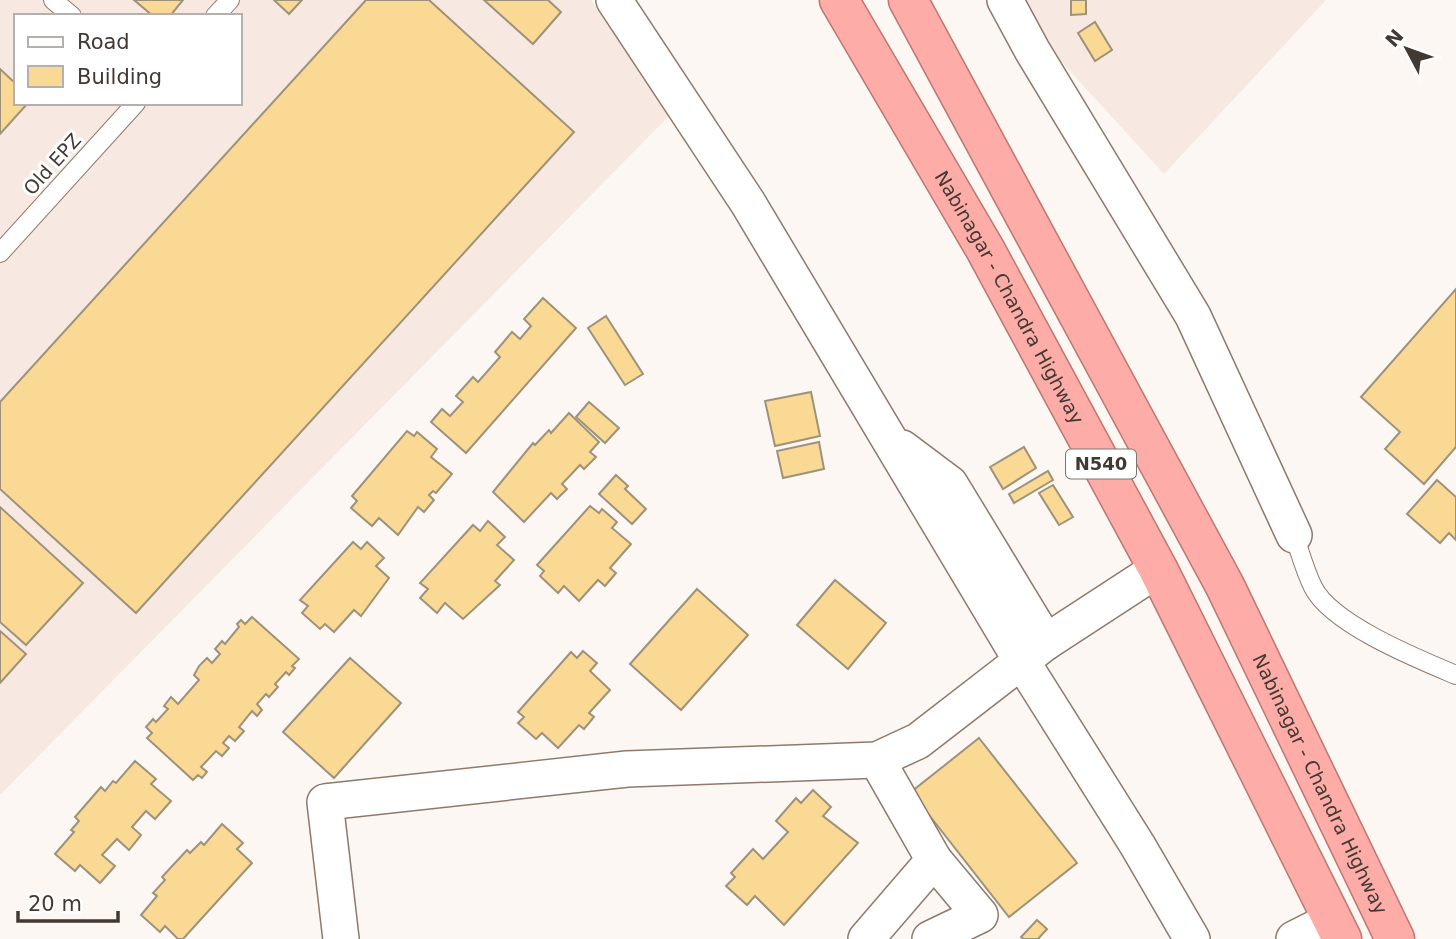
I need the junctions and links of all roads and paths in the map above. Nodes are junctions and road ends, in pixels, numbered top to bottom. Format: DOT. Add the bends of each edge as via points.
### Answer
graph roads {
  1 [pos="54,0"];
  2 [pos="230,0"];
  3 [pos="614,0"];
  4 [pos="839,0"];
  5 [pos="908,0"];
  6 [pos="1005,0"];
  7 [pos="70,14"];
  8 [pos="217,14"];
  9 [pos="134,105"];
  10 [pos="0,253"];
  11 [pos="1294,536"];
  12 [pos="1157,569"];
  13 [pos="1033,651"];
  14 [pos="1456,675"];
  15 [pos="877,760"];
  16 [pos="934,860"];
  17 [pos="1337,929"];
  18 [pos="948,936"];
  19 [pos="341,939"];
  20 [pos="866,939"];
  21 [pos="1192,939"];
  22 [pos="1294,939"];
  23 [pos="1395,939"];
  1 -- 7 [label="lane"];
  2 -- 8 [label="lane"];
  3 -- 13 [label="street" via="748,203 888,438 950,484"];
  4 -- 12 [label="highway, Nabinagar - Chandra Highway / N540" via="985,249"];
  5 -- 23 [label="highway, Nabinagar - Chandra Highway / N540" via="1224,586"];
  6 -- 11 [label="street" via="1193,316"];
  9 -- 10 [label="lane, Old EPZ"];
  11 -- 14 [label="lane" via="1314,589 1343,618"];
  12 -- 13 [label="street"];
  12 -- 17 [label="highway, Nabinagar - Chandra Highway / N540"];
  13 -- 15 [label="street" via="918,741"];
  13 -- 21 [label="street"];
  15 -- 16 [label="street"];
  15 -- 19 [label="street" via="627,769 325,802"];
  16 -- 18 [label="street" via="980,915"];
  16 -- 20 [label="street"];
  17 -- 22 [label="street"];
}
